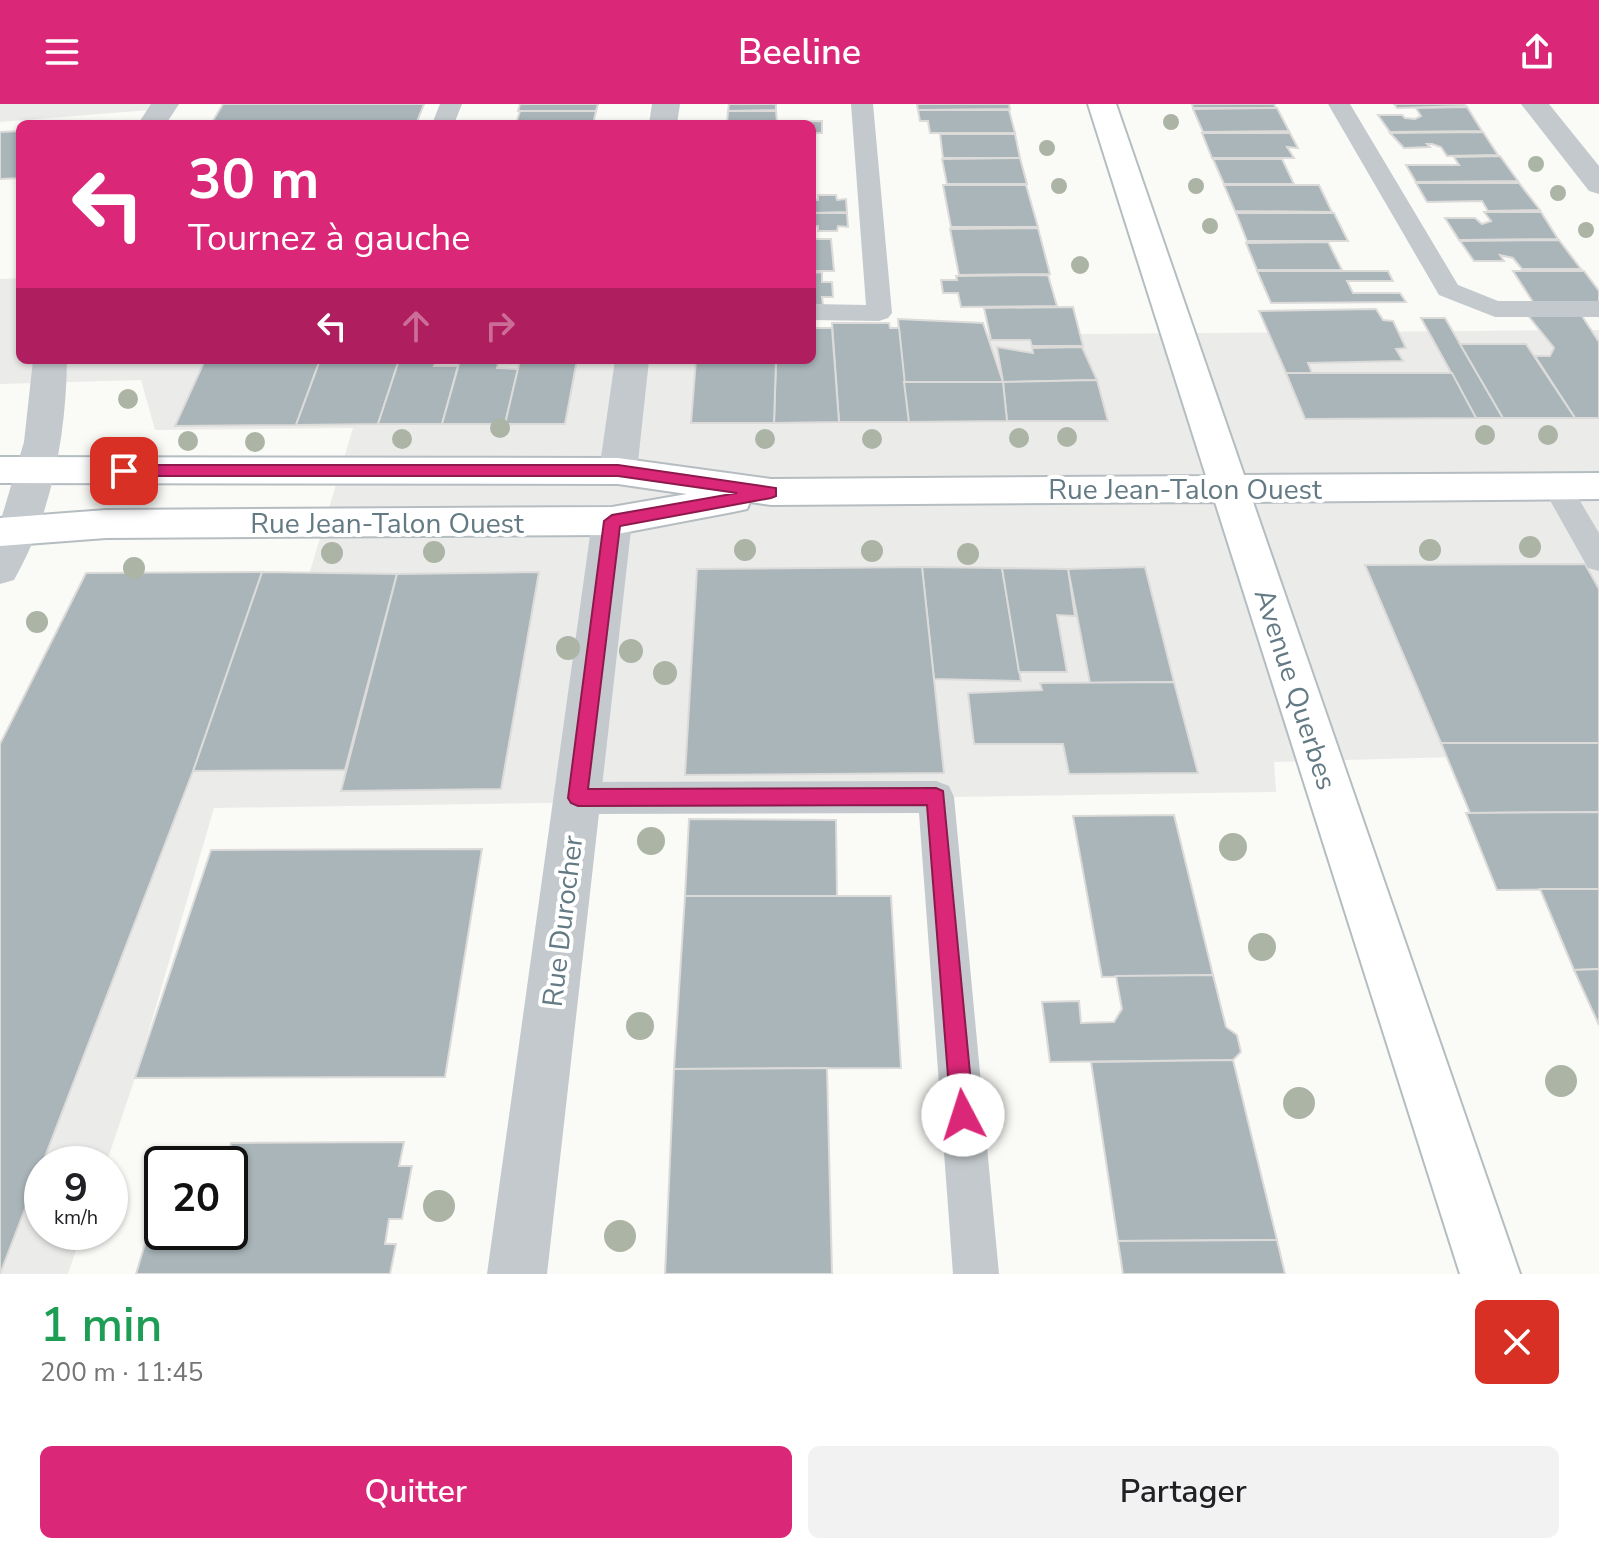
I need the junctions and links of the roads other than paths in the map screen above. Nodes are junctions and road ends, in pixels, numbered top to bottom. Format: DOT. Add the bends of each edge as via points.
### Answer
graph roads {
  1 [pos="862,104"];
  2 [pos="1102,104"];
  3 [pos="1339,104"];
  4 [pos="1535,104"];
  5 [pos="1599,185"];
  6 [pos="1599,309"];
  7 [pos="816,312"];
  8 [pos="50,364"];
  9 [pos="631,364"];
  10 [pos="18,470"];
  11 [pos="618,471"];
  12 [pos="1557,486"];
  13 [pos="1599,486"];
  14 [pos="1230,489"];
  15 [pos="771,492"];
  16 [pos="612,521"];
  17 [pos="8,531"];
  18 [pos="1599,560"];
  19 [pos="0,569"];
  20 [pos="578,798"];
  21 [pos="517,1274"];
  22 [pos="976,1274"];
  23 [pos="1490,1274"];
  1 -- 7 [label="lane" via="879,313"];
  2 -- 14 [label="main road, Avenue Querbes"];
  3 -- 6 [label="lane" via="1448,290 1495,309"];
  4 -- 5 [label="street"];
  8 -- 10 [label="street" via="48,424"];
  9 -- 11 [label="street"];
  10 -- 11 [label="main road, Rue Jean-Talon Ouest"];
  10 -- 17 [label="street"];
  11 -- 15 [label="main road, Rue Jean-Talon Ouest"];
  12 -- 13 [label="main road, Rue Jean-Talon Ouest"];
  12 -- 14 [label="main road, Rue Jean-Talon Ouest"];
  12 -- 18 [label="lane"];
  14 -- 15 [label="main road, Rue Jean-Talon Ouest"];
  14 -- 23 [label="main road, Avenue Querbes"];
  15 -- 16 [label="main road, Rue Jean-Talon Ouest"];
  16 -- 17 [label="main road, Rue Jean-Talon Ouest" via="106,524"];
  16 -- 20 [label="street, Rue Durocher"];
  17 -- 19 [label="street"];
  20 -- 21 [label="street, Rue Durocher"];
  20 -- 22 [label="lane" via="936,797"];
}
